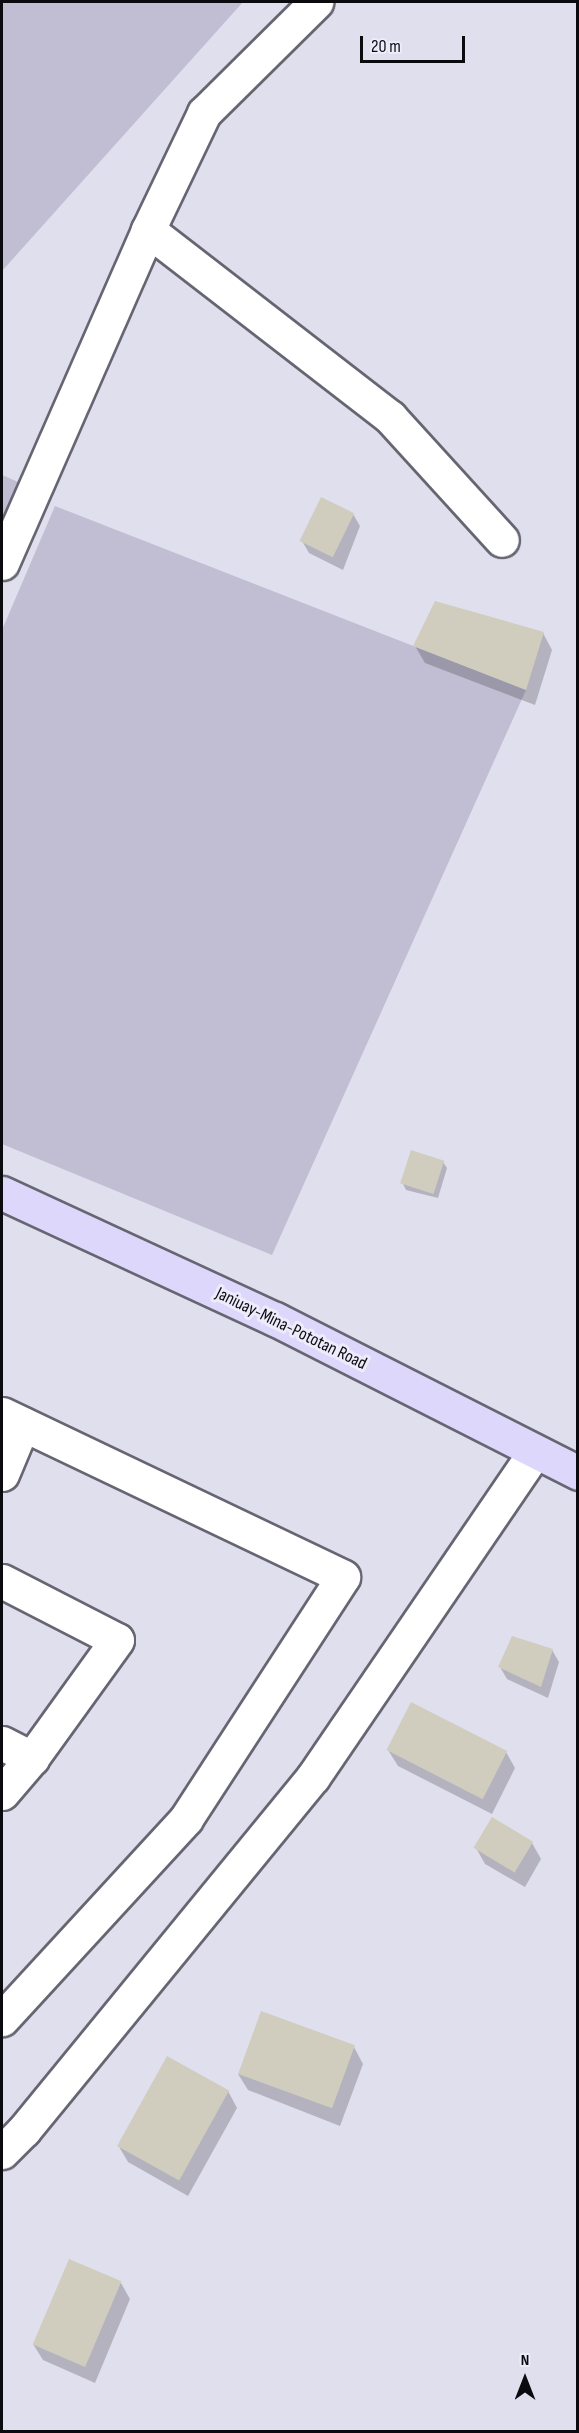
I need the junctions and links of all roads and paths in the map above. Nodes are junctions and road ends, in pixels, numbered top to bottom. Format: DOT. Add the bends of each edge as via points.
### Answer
graph roads {
  1 [pos="316,2"];
  2 [pos="148,230"];
  3 [pos="502,540"];
  4 [pos="2,563"];
  5 [pos="2,1192"];
  6 [pos="12,1419"];
  7 [pos="534,1453"];
  8 [pos="578,1473"];
  9 [pos="2,1474"];
  10 [pos="2,1581"];
  11 [pos="2,1743"];
  12 [pos="32,1758"];
  13 [pos="2,1792"];
  14 [pos="2,2019"];
  15 [pos="2,2152"];
  1 -- 2 [label="street" via="204,113"];
  2 -- 3 [label="street" via="390,417"];
  2 -- 4 [label="street"];
  5 -- 7 [label="main road, Janiuay-Mina-Pototan Road" via="275,1319"];
  6 -- 9 [label="street"];
  6 -- 14 [label="street" via="343,1576 186,1819"];
  7 -- 8 [label="main road, Janiuay-Mina-Pototan Road"];
  7 -- 15 [label="street" via="313,1778"];
  10 -- 12 [label="street" via="117,1640"];
  11 -- 12 [label="street"];
  12 -- 13 [label="street"];
}
